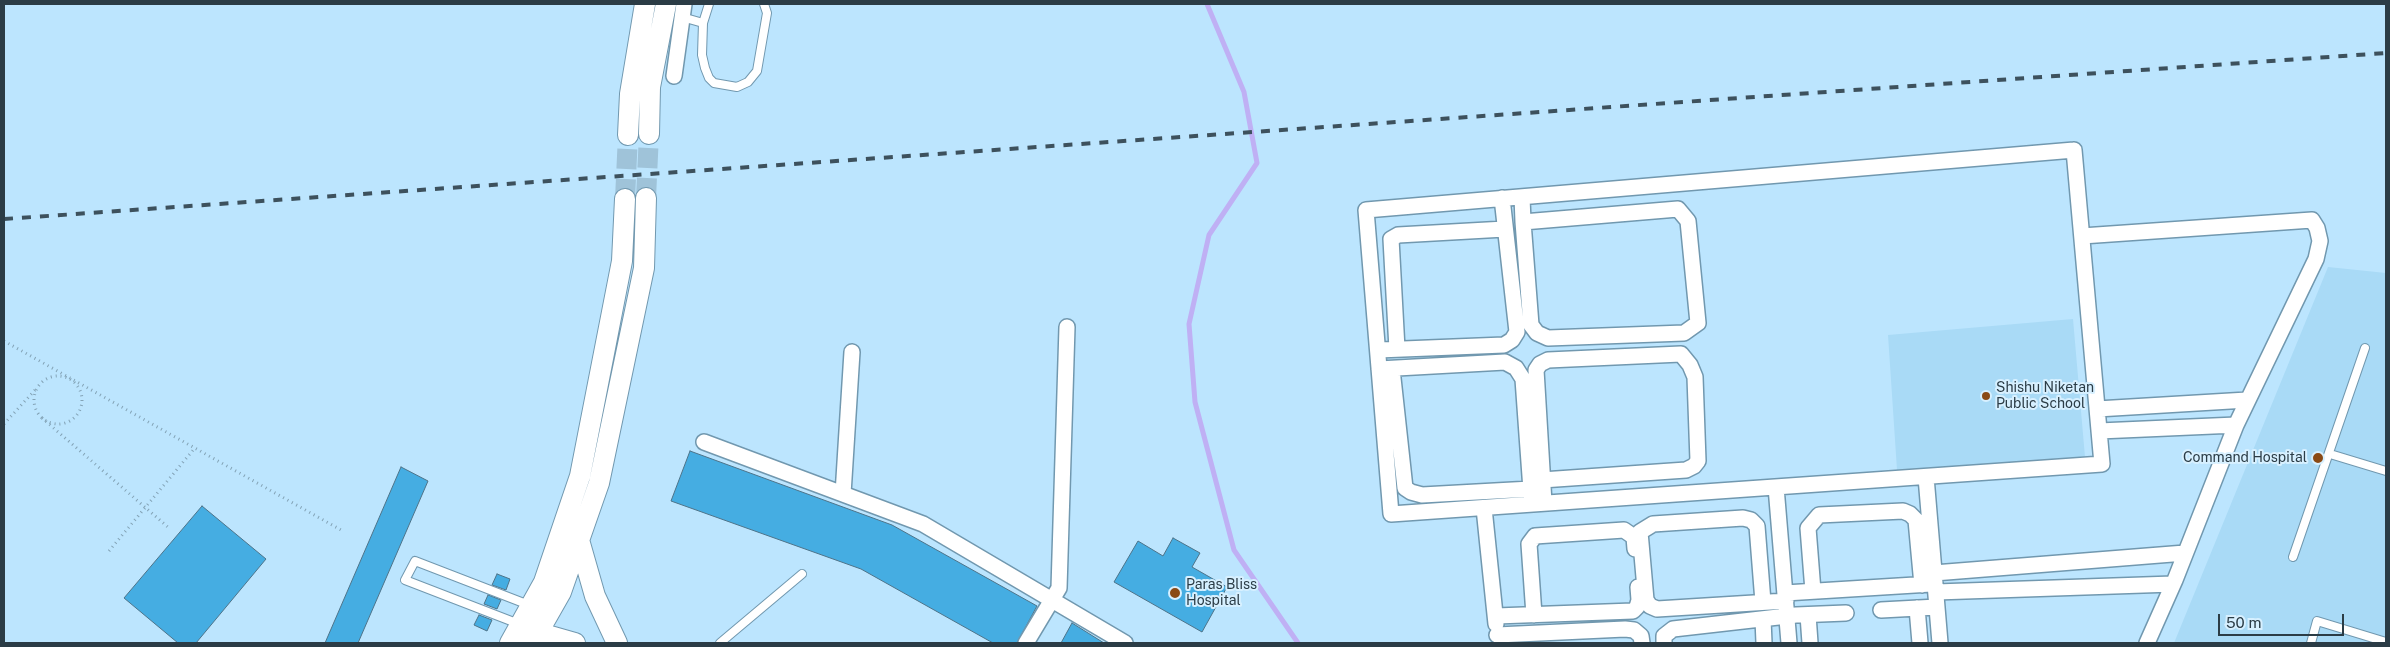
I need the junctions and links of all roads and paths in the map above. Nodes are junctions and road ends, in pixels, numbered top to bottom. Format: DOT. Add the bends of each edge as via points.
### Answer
graph roads {
  1 [pos="645,4"];
  2 [pos="666,4"];
  3 [pos="709,4"];
  4 [pos="764,4"];
  5 [pos="683,10"];
  6 [pos="703,23"];
  7 [pos="674,76"];
  8 [pos="648,134"];
  9 [pos="628,135"];
  10 [pos="1522,197"];
  11 [pos="646,198"];
  12 [pos="1502,198"];
  13 [pos="625,199"];
  14 [pos="1524,222"];
  15 [pos="1505,229"];
  16 [pos="2082,236"];
  17 [pos="1067,327"];
  18 [pos="4,341"];
  19 [pos="2366,348"];
  20 [pos="1397,349"];
  21 [pos="1378,350"];
  22 [pos="852,352"];
  23 [pos="1386,369"];
  24 [pos="69,379"];
  25 [pos="41,384"];
  26 [pos="2247,400"];
  27 [pos="2097,409"];
  28 [pos="42,418"];
  29 [pos="4,424"];
  30 [pos="2236,426"];
  31 [pos="2099,431"];
  32 [pos="704,442"];
  33 [pos="194,448"];
  34 [pos="2330,454"];
  35 [pos="2386,472"];
  36 [pos="1926,476"];
  37 [pos="1776,487"];
  38 [pos="843,494"];
  39 [pos="1537,494"];
  40 [pos="145,508"];
  41 [pos="1484,508"];
  42 [pos="169,528"];
  43 [pos="341,530"];
  44 [pos="579,540"];
  45 [pos="109,551"];
  46 [pos="2185,554"];
  47 [pos="2293,557"];
  48 [pos="802,574"];
  49 [pos="2173,584"];
  50 [pos="1933,588"];
  51 [pos="1813,592"];
  52 [pos="1786,597"];
  53 [pos="1052,599"];
  54 [pos="1763,602"];
  55 [pos="531,606"];
  56 [pos="1917,608"];
  57 [pos="1882,610"];
  58 [pos="1846,613"];
  59 [pos="1534,615"];
  60 [pos="1808,615"];
  61 [pos="1496,616"];
  62 [pos="1787,616"];
  63 [pos="1763,619"];
  64 [pos="524,634"];
  65 [pos="1535,638"];
  66 [pos="1498,639"];
  67 [pos="2386,642"];
  68 [pos="575,643"];
  69 [pos="617,643"];
  70 [pos="720,643"];
  71 [pos="1026,643"];
  72 [pos="1125,643"];
  73 [pos="1642,643"];
  74 [pos="1664,643"];
  75 [pos="1764,643"];
  76 [pos="1789,643"];
  77 [pos="1810,643"];
  78 [pos="1920,643"];
  79 [pos="1940,643"];
  80 [pos="2147,643"];
  81 [pos="2311,643"];
  1 -- 9 [label="street" via="630,94"];
  2 -- 8 [label="street" via="650,88"];
  3 -- 6 [label="lane"];
  4 -- 6 [label="lane" via="767,13 758,71 748,82 737,87 714,83 709,78 702,55"];
  5 -- 6 [label="lane"];
  5 -- 7 [label="street"];
  10 -- 12 [label="street"];
  10 -- 14 [label="street"];
  10 -- 16 [label="street" via="2074,150"];
  11 -- 44 [label="street" via="644,268 599,483"];
  12 -- 15 [label="street"];
  12 -- 21 [label="street" via="1366,210"];
  13 -- 55 [label="street" via="622,261 580,476 544,582"];
  14 -- 14 [label="street" via="1678,209 1688,221 1698,323 1684,333 1548,338 1538,333 1531,325"];
  15 -- 20 [label="street" via="1398,235 1391,239"];
  15 -- 20 [label="street" via="1517,332 1512,340 1504,345"];
  16 -- 26 [label="street" via="2312,220 2320,242 2316,259"];
  16 -- 27 [label="street"];
  17 -- 53 [label="street" via="1059,588"];
  18 -- 24 [label="path"];
  19 -- 34 [label="lane"];
  20 -- 21 [label="street"];
  21 -- 23 [label="street"];
  22 -- 38 [label="street"];
  23 -- 39 [label="street" via="1405,488 1422,495"];
  23 -- 39 [label="street" via="1506,362 1516,368 1523,379"];
  23 -- 41 [label="street" via="1391,514"];
  24 -- 25 [label="path" via="54,377"];
  24 -- 28 [label="path" via="80,389 80,411 70,422 63,424"];
  24 -- 33 [label="path"];
  25 -- 28 [label="path" via="34,397 37,412"];
  25 -- 29 [label="path"];
  26 -- 27 [label="street"];
  26 -- 30 [label="street"];
  27 -- 31 [label="street"];
  28 -- 40 [label="path"];
  30 -- 31 [label="street"];
  30 -- 46 [label="street"];
  31 -- 36 [label="street" via="2102,464"];
  32 -- 38 [label="street"];
  33 -- 40 [label="path"];
  33 -- 43 [label="path"];
  34 -- 35 [label="lane"];
  34 -- 47 [label="lane"];
  36 -- 37 [label="street"];
  36 -- 50 [label="street"];
  37 -- 39 [label="street"];
  37 -- 52 [label="street"];
  38 -- 53 [label="street" via="923,524"];
  39 -- 39 [label="street" via="1536,370 1540,364 1548,360 1681,354 1695,377 1698,461 1694,466 1686,470"];
  39 -- 41 [label="street"];
  40 -- 42 [label="path"];
  40 -- 45 [label="path"];
  41 -- 61 [label="street"];
  44 -- 64 [label="street" via="561,592"];
  44 -- 69 [label="street" via="595,596"];
  46 -- 49 [label="street"];
  46 -- 50 [label="street"];
  48 -- 70 [label="lane"];
  49 -- 50 [label="street"];
  49 -- 80 [label="street"];
  50 -- 51 [label="street"];
  50 -- 51 [label="street" via="1916,520 1903,511 1819,515 1808,528"];
  50 -- 56 [label="street"];
  50 -- 79 [label="street"];
  51 -- 52 [label="street"];
  52 -- 54 [label="street"];
  52 -- 62 [label="street"];
  53 -- 71 [label="street"];
  53 -- 72 [label="street"];
  54 -- 54 [label="street" via="1657,609 1650,606 1646,600 1640,532 1652,524 1751,520 1757,526"];
  55 -- 64 [label="street"];
  55 -- 64 [label="lane" via="415,561 406,580"];
  56 -- 57 [label="street"];
  56 -- 78 [label="street"];
  58 -- 60 [label="street"];
  59 -- 59 [label="street" via="1632,611 1639,600 1634,537 1624,530 1535,536 1529,544"];
  59 -- 61 [label="street"];
  60 -- 62 [label="street"];
  60 -- 77 [label="street"];
  61 -- 66 [label="street"];
  62 -- 63 [label="street"];
  62 -- 76 [label="street"];
  63 -- 74 [label="street" via="1673,629 1664,636"];
  63 -- 75 [label="street"];
  64 -- 68 [label="street"];
  65 -- 66 [label="street"];
  65 -- 73 [label="street" via="1625,629 1634,630 1642,636"];
  67 -- 81 [label="lane" via="2317,621"];
}
